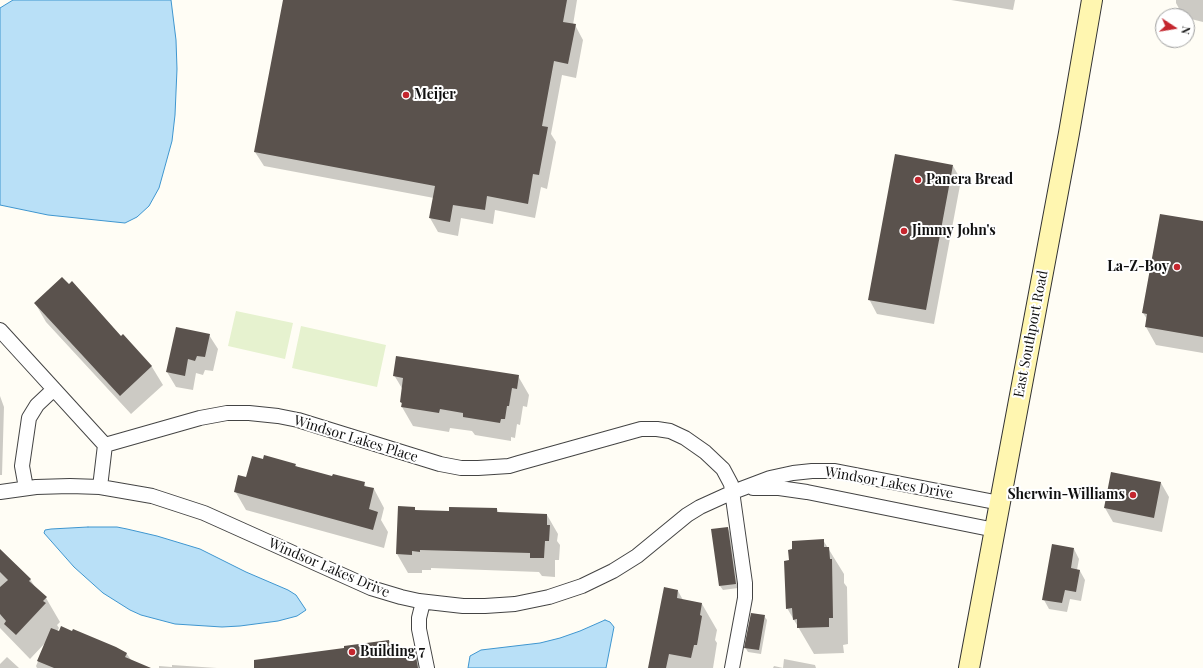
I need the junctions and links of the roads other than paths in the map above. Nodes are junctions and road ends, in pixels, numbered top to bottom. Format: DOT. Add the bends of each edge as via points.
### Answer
graph roads {
  1 [pos="1092,0"];
  2 [pos="0,330"];
  3 [pos="54,389"];
  4 [pos="105,445"];
  5 [pos="100,487"];
  6 [pos="26,488"];
  7 [pos="0,492"];
  8 [pos="733,492"];
  9 [pos="1000,503"];
  10 [pos="995,530"];
  11 [pos="423,602"];
  12 [pos="426,668"];
  13 [pos="732,668"];
  14 [pos="969,668"];
  1 -- 9 [label="main road, East Southport Road"];
  2 -- 3 [label="street"];
  3 -- 4 [label="street"];
  3 -- 6 [label="street" via="37,405 29,418 23,459"];
  4 -- 5 [label="street"];
  4 -- 8 [label="street, Windsor Lakes Place" via="200,418 227,413 249,413 298,420 433,463 478,468 509,466 641,429 657,429 681,435 705,452 730,479"];
  5 -- 6 [label="street, Windsor Lakes Drive"];
  5 -- 11 [label="street, Windsor Lakes Drive" via="152,496 196,510 371,588"];
  6 -- 7 [label="street, Windsor Lakes Drive"];
  8 -- 9 [label="street, Windsor Lakes Drive" via="770,478 793,473 835,471"];
  8 -- 10 [label="street, Windsor Lakes Drive" via="752,488 807,492"];
  8 -- 11 [label="street, Windsor Lakes Drive" via="700,506 637,556 582,586 543,598 500,605 463,606"];
  8 -- 13 [label="street, Windsor Lakes Place" via="745,598"];
  9 -- 10 [label="main road, East Southport Road"];
  10 -- 14 [label="main road, East Southport Road"];
  11 -- 12 [label="street" via="419,629"];
}
